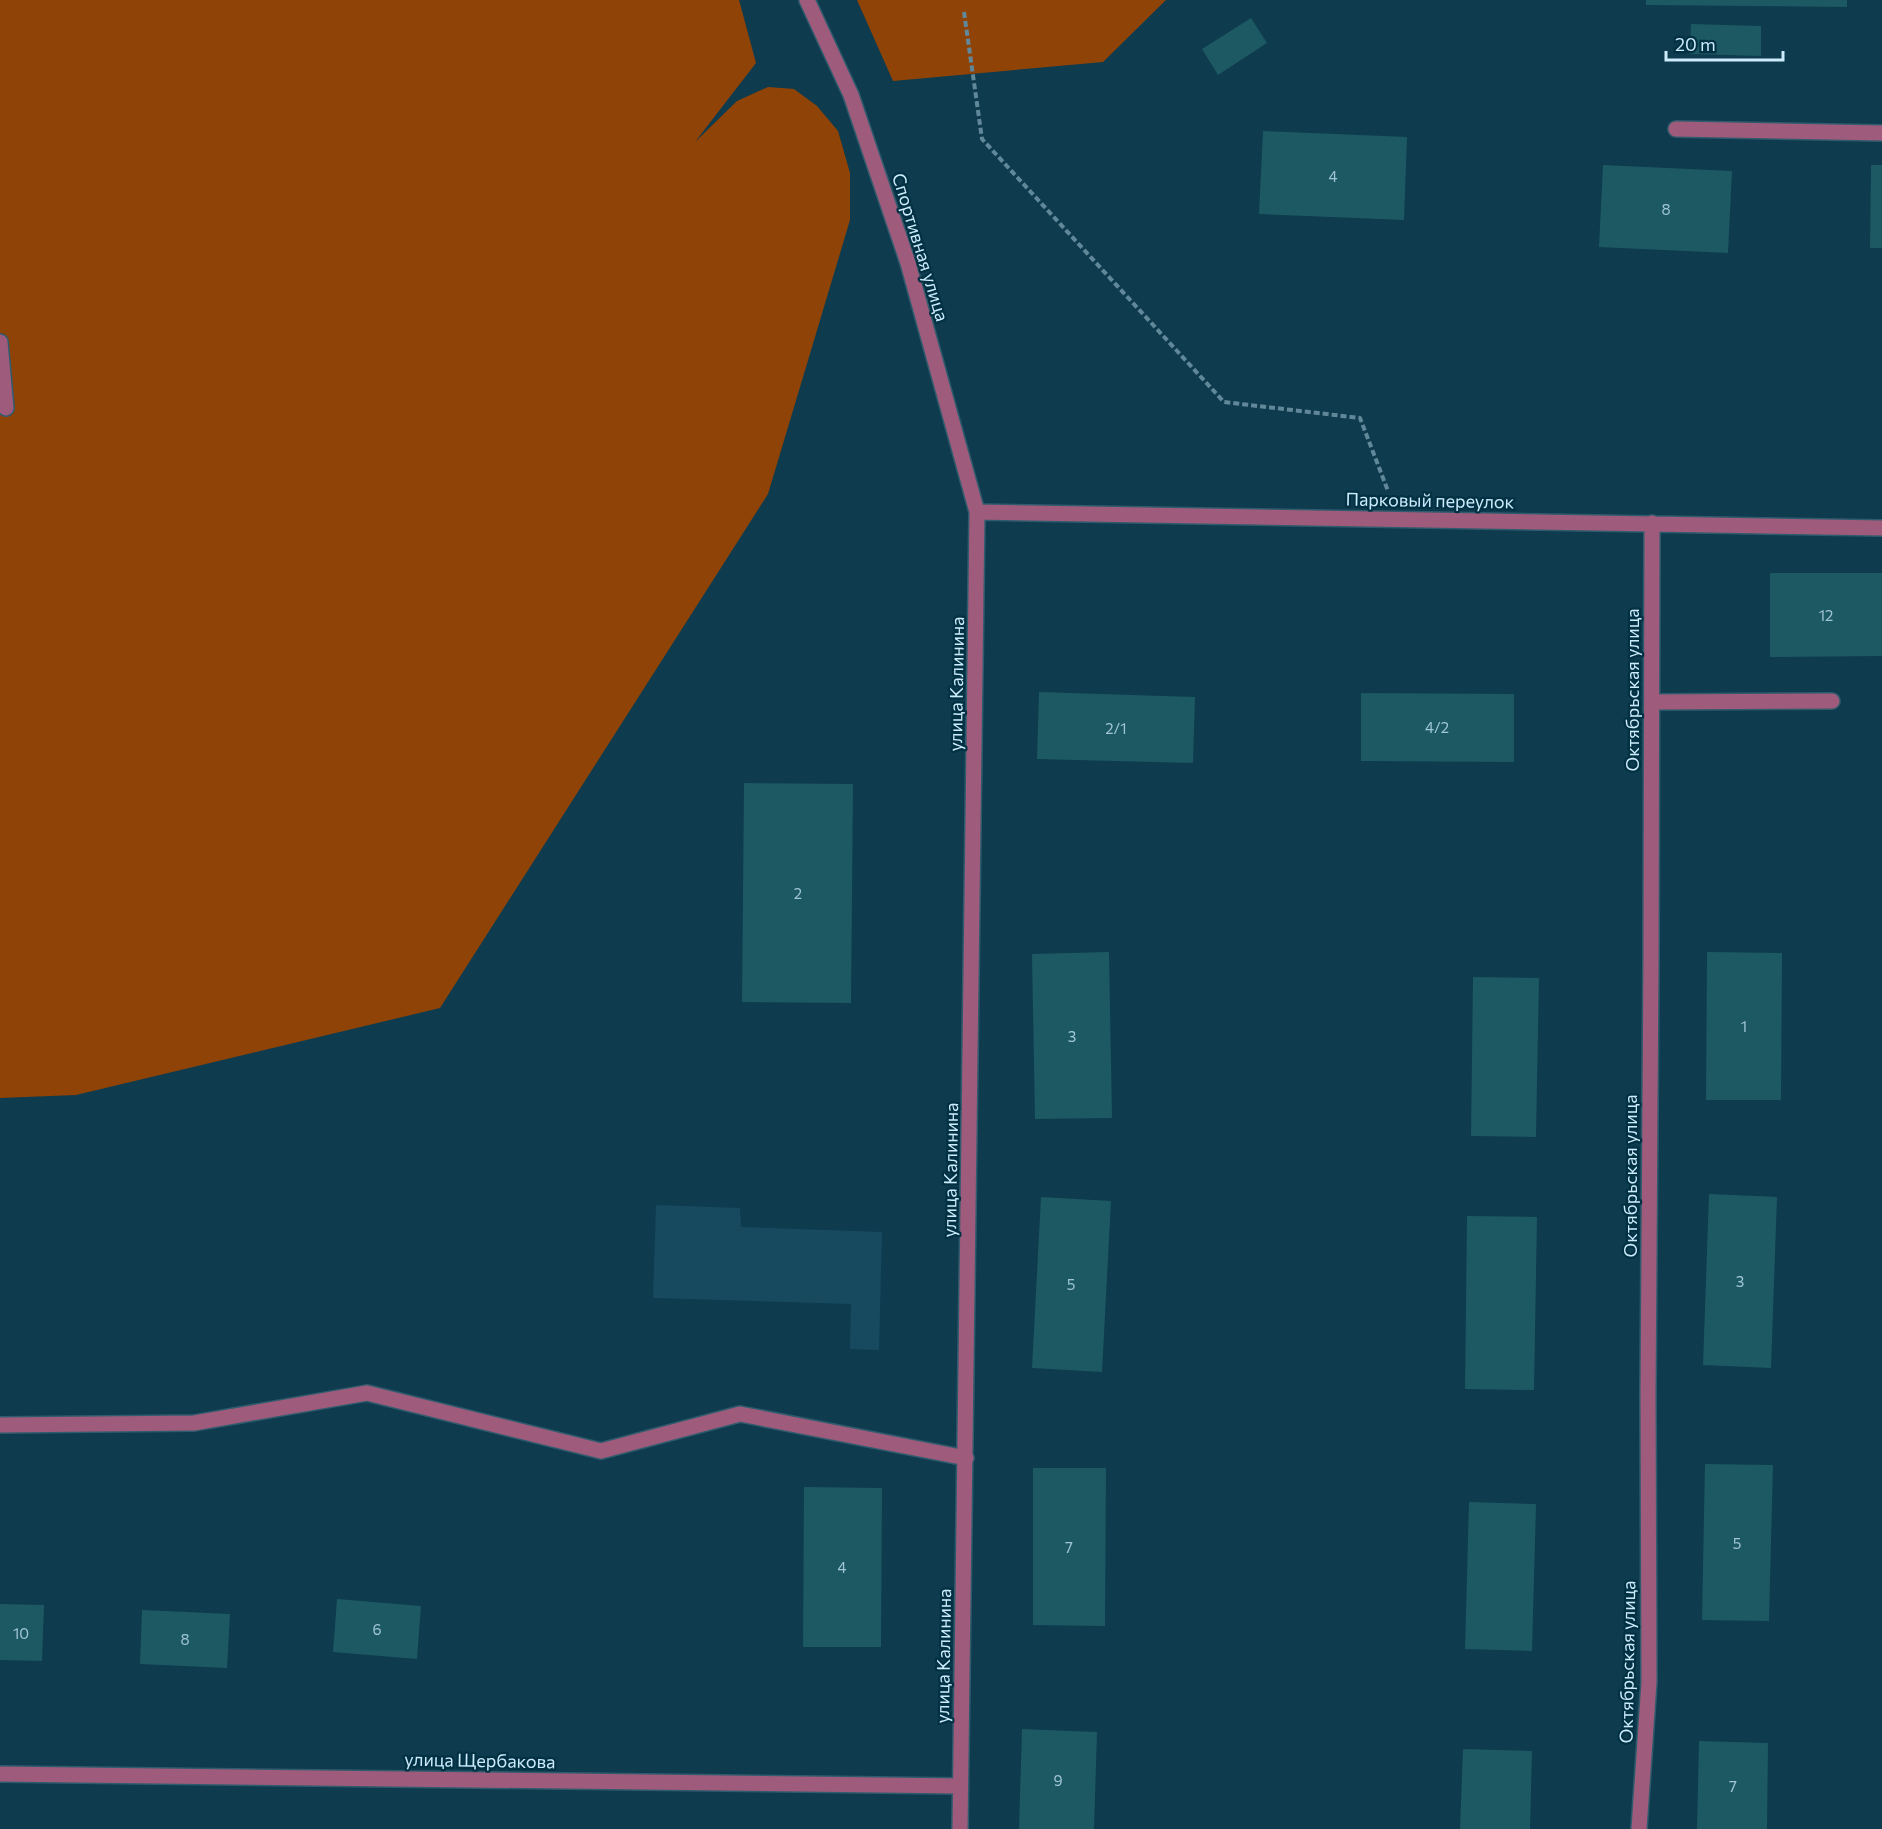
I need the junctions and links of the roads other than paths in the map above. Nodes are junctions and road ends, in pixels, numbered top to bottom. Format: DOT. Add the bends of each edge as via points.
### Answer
graph roads {
  1 [pos="807,0"];
  2 [pos="1676,129"];
  3 [pos="1882,133"];
  4 [pos="0,342"];
  5 [pos="6,408"];
  6 [pos="977,512"];
  7 [pos="1652,524"];
  8 [pos="1882,528"];
  9 [pos="1832,701"];
  10 [pos="1652,702"];
  11 [pos="0,1425"];
  12 [pos="966,1458"];
  13 [pos="0,1774"];
  14 [pos="960,1786"];
  15 [pos="960,1829"];
  16 [pos="1639,1829"];
  1 -- 6 [label="street, Спортивная улица" via="851,95 908,263"];
  2 -- 3 [label="street"];
  4 -- 5 [label="street"];
  6 -- 7 [label="street, Парковый переулок"];
  6 -- 12 [label="street, улица Калинина"];
  7 -- 8 [label="street, Парковый переулок"];
  7 -- 10 [label="street, Октябрьская улица"];
  9 -- 10 [label="street"];
  10 -- 16 [label="street, Октябрьская улица" via="1649,1683"];
  11 -- 12 [label="street" via="194,1423 367,1393 601,1452 741,1414"];
  12 -- 14 [label="street, улица Калинина"];
  13 -- 14 [label="street, улица Щербакова"];
  14 -- 15 [label="street, улица Калинина"];
}
